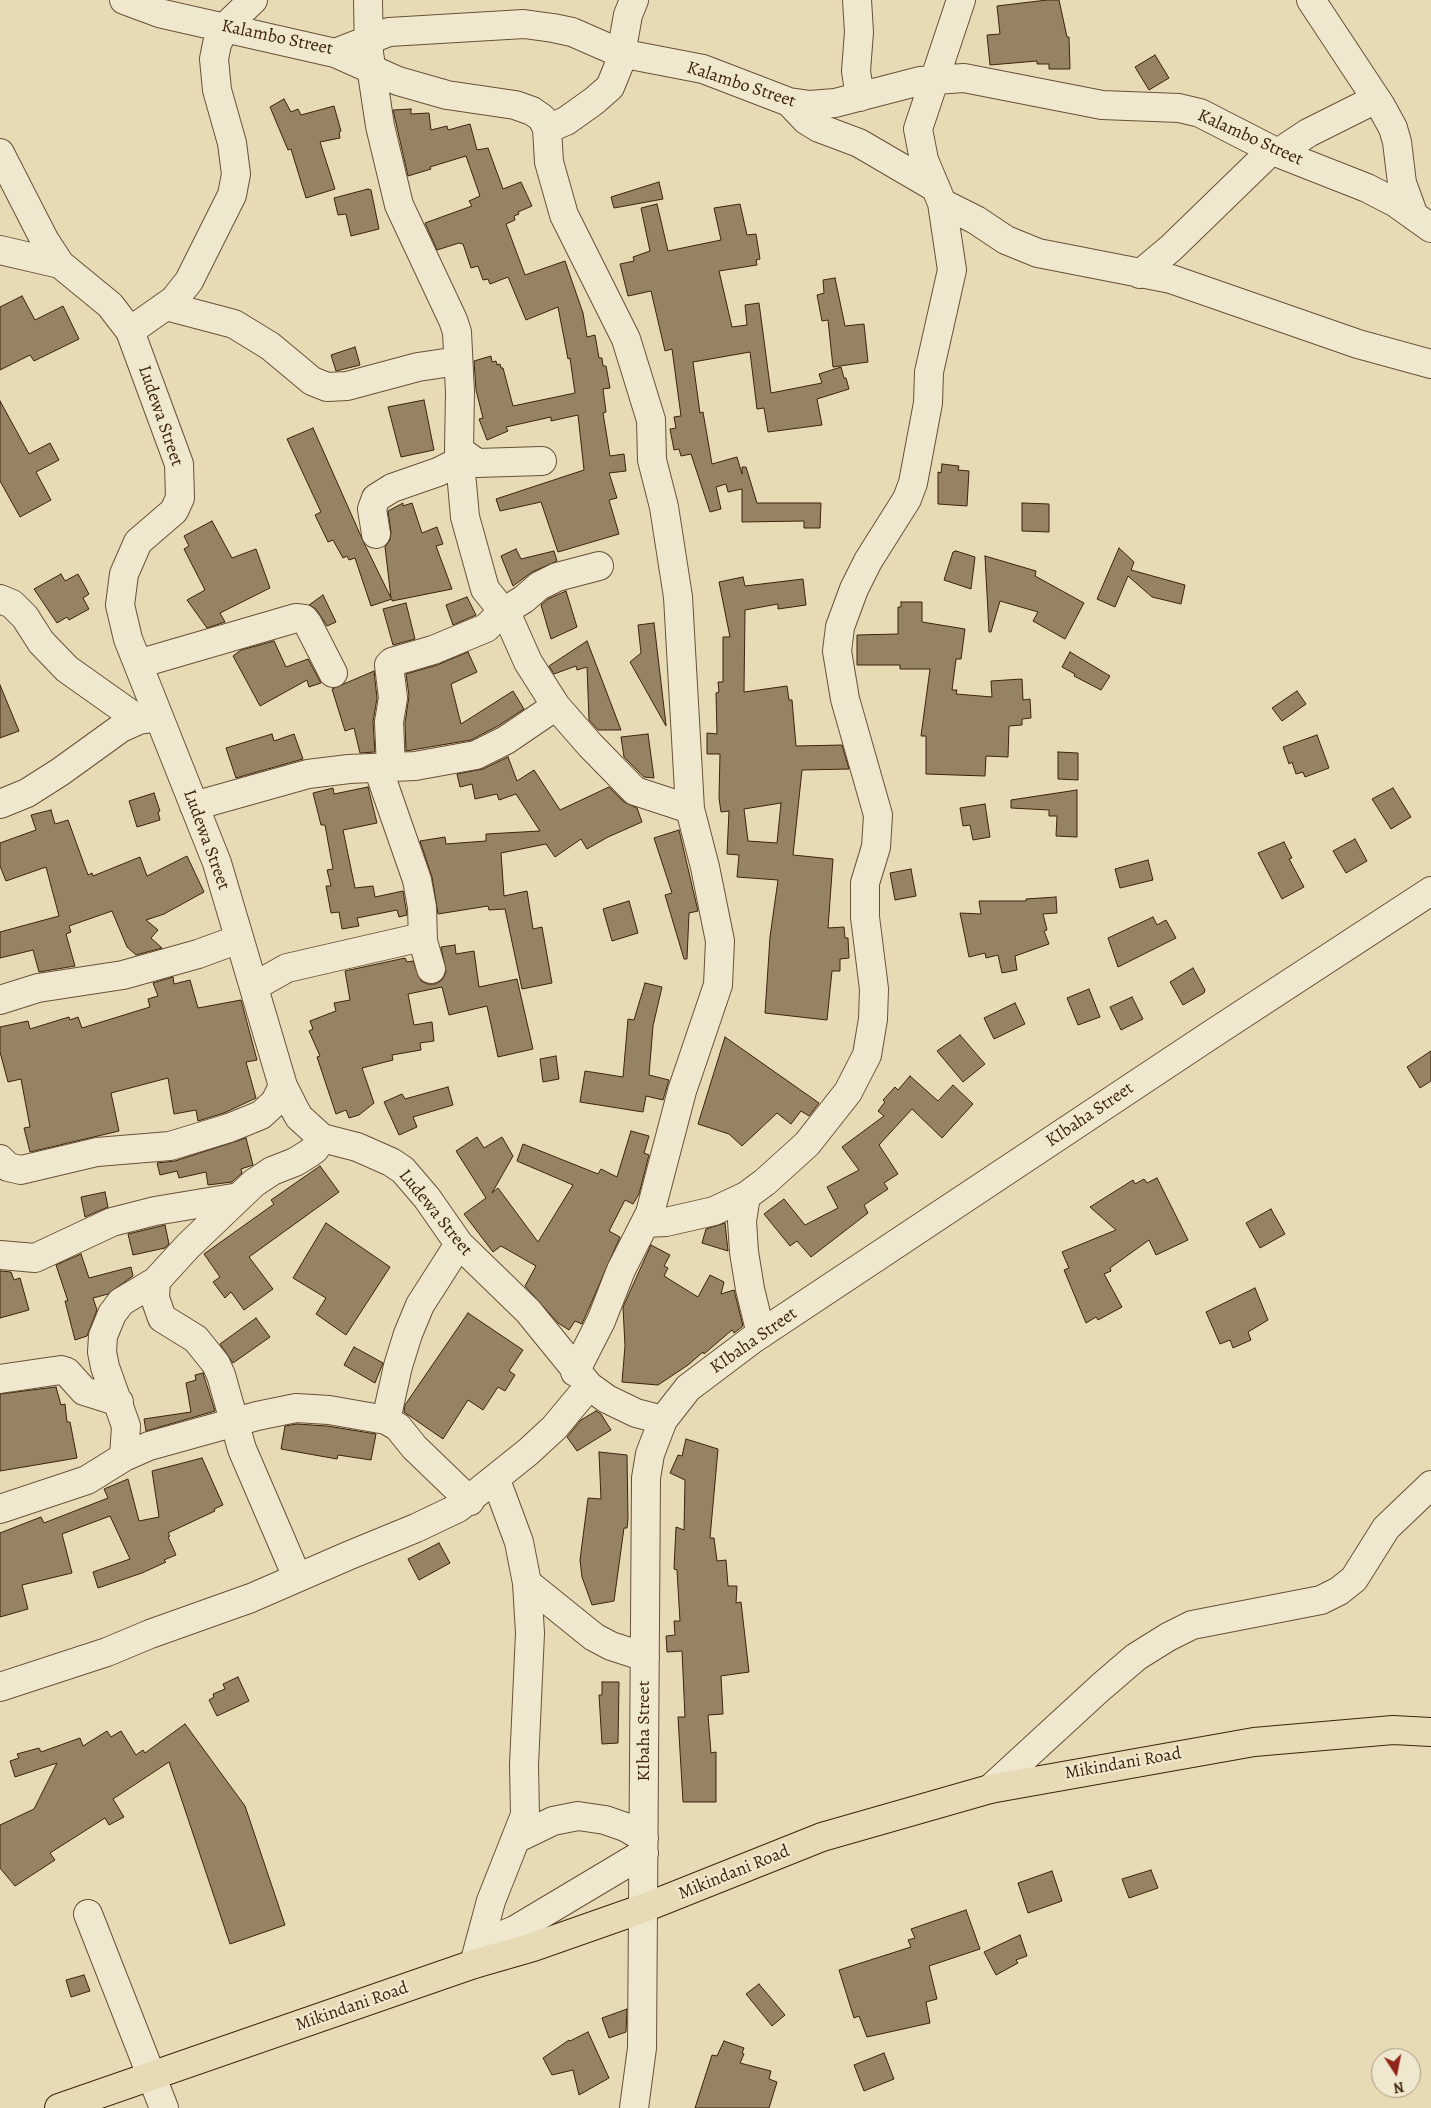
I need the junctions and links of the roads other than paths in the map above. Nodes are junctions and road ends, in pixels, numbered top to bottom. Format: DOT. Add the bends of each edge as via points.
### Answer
graph roads {
  1 [pos="124,0"];
  2 [pos="253,0"];
  3 [pos="368,0"];
  4 [pos="634,0"];
  5 [pos="857,0"];
  6 [pos="961,0"];
  7 [pos="1311,0"];
  8 [pos="225,27"];
  9 [pos="368,38"];
  10 [pos="336,53"];
  11 [pos="620,53"];
  12 [pos="372,71"];
  13 [pos="934,80"];
  14 [pos="860,97"];
  15 [pos="1376,99"];
  16 [pos="789,102"];
  17 [pos="547,129"];
  18 [pos="1275,151"];
  19 [pos="0,152"];
  20 [pos="939,196"];
  21 [pos="1423,222"];
  22 [pos="0,250"];
  23 [pos="60,264"];
  24 [pos="1140,274"];
  25 [pos="166,306"];
  26 [pos="130,331"];
  27 [pos="458,361"];
  28 [pos="1431,364"];
  29 [pos="459,455"];
  30 [pos="542,461"];
  31 [pos="376,534"];
  32 [pos="599,566"];
  33 [pos="1,599"];
  34 [pos="504,612"];
  35 [pos="138,664"];
  36 [pos="333,673"];
  37 [pos="556,706"];
  38 [pos="149,718"];
  39 [pos="385,768"];
  40 [pos="0,804"];
  41 [pos="194,806"];
  42 [pos="690,810"];
  43 [pos="1431,891"];
  44 [pos="422,937"];
  45 [pos="239,938"];
  46 [pos="431,969"];
  47 [pos="255,986"];
  48 [pos="0,1000"];
  49 [pos="283,1086"];
  50 [pos="322,1138"];
  51 [pos="0,1158"];
  52 [pos="746,1196"];
  53 [pos="239,1197"];
  54 [pos="646,1223"];
  55 [pos="459,1244"];
  56 [pos="0,1255"];
  57 [pos="156,1281"];
  58 [pos="761,1334"];
  59 [pos="0,1379"];
  60 [pos="582,1379"];
  61 [pos="119,1402"];
  62 [pos="386,1420"];
  63 [pos="662,1420"];
  64 [pos="234,1424"];
  65 [pos="124,1457"];
  66 [pos="496,1480"];
  67 [pos="1431,1485"];
  68 [pos="470,1501"];
  69 [pos="0,1509"];
  70 [pos="297,1577"];
  71 [pos="528,1583"];
  72 [pos="645,1656"];
  73 [pos="0,1687"];
  74 [pos="1431,1732"];
  75 [pos="990,1789"];
  76 [pos="518,1838"];
  77 [pos="644,1846"];
  78 [pos="644,1908"];
  79 [pos="88,1914"];
  80 [pos="476,1955"];
  81 [pos="152,2076"];
  82 [pos="58,2108"];
  83 [pos="164,2108"];
  84 [pos="634,2108"];
  1 -- 8 [label="street, Kalambo Street" via="159,13"];
  2 -- 8 [label="street"];
  3 -- 9 [label="street"];
  4 -- 11 [label="street"];
  5 -- 14 [label="street" via="856,71"];
  6 -- 13 [label="street"];
  7 -- 15 [label="street"];
  8 -- 10 [label="street, Kalambo Street"];
  8 -- 25 [label="street" via="217,44 214,75 232,143 235,184 223,217 188,282"];
  9 -- 10 [label="street, Kalambo Street"];
  9 -- 11 [label="street, Kalambo Street" via="389,32 524,24 572,32"];
  9 -- 12 [label="street"];
  10 -- 12 [label="street"];
  11 -- 16 [label="street, Kalambo Street" via="703,69"];
  11 -- 17 [label="street" via="615,78 604,93 566,120"];
  12 -- 17 [label="street" via="447,94 515,105 542,118"];
  12 -- 27 [label="street" via="380,126 399,205 453,320 457,332"];
  13 -- 14 [label="street, Kalambo Street"];
  13 -- 18 [label="street, Kalambo Street" via="978,80 1102,105 1179,108 1206,116"];
  13 -- 20 [label="street" via="918,129 924,160"];
  14 -- 16 [label="street, Kalambo Street" via="824,105"];
  15 -- 18 [label="street"];
  15 -- 21 [label="street" via="1393,128 1402,183"];
  16 -- 20 [label="street" via="806,120 859,143"];
  17 -- 42 [label="street" via="549,162 564,215 626,339 651,420 652,460 664,507 678,597"];
  18 -- 21 [label="street, Kalambo Street" via="1367,188"];
  18 -- 24 [label="street"];
  19 -- 23 [label="street, Ludewa Street"];
  20 -- 24 [label="street" via="1006,240 1038,253"];
  20 -- 52 [label="street" via="952,270 928,372 928,403 913,483 907,499 868,561 840,627 838,651 845,699 878,815 876,847 865,883 865,917 874,989 867,1055 848,1092 807,1144"];
  22 -- 23 [label="street"];
  23 -- 26 [label="street, Ludewa Street" via="110,305"];
  24 -- 28 [label="street" via="1171,279 1358,344"];
  25 -- 26 [label="street"];
  25 -- 27 [label="street" via="234,324 270,346 312,381 327,387 347,386 418,367"];
  26 -- 35 [label="street, Ludewa Street" via="179,464 181,484 180,498 174,511 138,542 124,574 120,605"];
  27 -- 29 [label="street"];
  29 -- 30 [label="street" via="477,463"];
  29 -- 31 [label="street" via="438,472 392,488 376,498 372,509"];
  29 -- 34 [label="street" via="465,517 475,556 487,594"];
  32 -- 34 [label="street" via="557,577"];
  33 -- 38 [label="street" via="25,617 41,642 67,669"];
  34 -- 37 [label="street" via="528,662"];
  34 -- 39 [label="street" via="486,628 450,644 392,662 393,698"];
  35 -- 36 [label="street" via="296,618 308,624"];
  35 -- 38 [label="street, Ludewa Street"];
  37 -- 39 [label="street" via="485,752 450,761"];
  37 -- 42 [label="street" via="635,791"];
  38 -- 40 [label="street" via="121,728 27,793"];
  38 -- 41 [label="street, Ludewa Street"];
  39 -- 41 [label="street" via="308,774"];
  39 -- 44 [label="street" via="417,880 422,907"];
  41 -- 45 [label="street, Ludewa Street" via="217,863"];
  42 -- 54 [label="street" via="710,886 720,941 718,985 682,1091"];
  43 -- 58 [label="street, KIbaha Street"];
  44 -- 46 [label="street"];
  44 -- 47 [label="street" via="287,968"];
  45 -- 47 [label="street, Ludewa Street"];
  45 -- 48 [label="street" via="198,954 123,975 38,988"];
  47 -- 49 [label="street, Ludewa Street"];
  49 -- 50 [label="street, Ludewa Street" via="300,1117"];
  49 -- 51 [label="street" via="275,1102 262,1114 177,1144 97,1152 21,1170 8,1167"];
  50 -- 53 [label="street" via="315,1149 272,1171"];
  50 -- 55 [label="street, Ludewa Street" via="357,1146 403,1170"];
  52 -- 54 [label="street" via="714,1211"];
  52 -- 58 [label="street" via="742,1221 744,1252"];
  53 -- 56 [label="street" via="112,1222 35,1258"];
  53 -- 57 [label="street"];
  54 -- 60 [label="street" via="621,1270"];
  55 -- 60 [label="street, Ludewa Street" via="528,1311"];
  55 -- 62 [label="street" via="420,1306 408,1334"];
  57 -- 61 [label="street" via="121,1302 103,1336 105,1367"];
  57 -- 64 [label="street" via="155,1298 162,1318 196,1339 216,1364"];
  58 -- 63 [label="street, KIbaha Street" via="688,1388"];
  59 -- 61 [label="street" via="61,1370 67,1372 84,1391"];
  60 -- 63 [label="street, Ludewa Street" via="607,1398 636,1413"];
  60 -- 66 [label="street" via="554,1428"];
  61 -- 65 [label="street" via="126,1426"];
  62 -- 64 [label="street" via="330,1410 296,1408"];
  62 -- 68 [label="street" via="398,1427"];
  63 -- 72 [label="street, KIbaha Street" via="650,1454 646,1478"];
  64 -- 65 [label="street" via="149,1446"];
  64 -- 70 [label="street"];
  65 -- 69 [label="street" via="87,1480"];
  66 -- 68 [label="street"];
  66 -- 71 [label="street" via="519,1542"];
  67 -- 75 [label="street" via="1386,1528 1354,1579 1339,1591 1321,1600 1192,1625 1168,1637 1101,1687"];
  68 -- 70 [label="street" via="416,1528"];
  70 -- 73 [label="street" via="107,1652"];
  71 -- 72 [label="street" via="594,1637"];
  71 -- 76 [label="street" via="530,1633 525,1815"];
  72 -- 77 [label="street, KIbaha Street"];
  74 -- 75 [label="highway, Mikindani Road" via="1393,1730 1254,1742"];
  75 -- 78 [label="highway, Mikindani Road" via="822,1837"];
  76 -- 77 [label="street" via="553,1821 578,1816 625,1827"];
  76 -- 80 [label="street" via="491,1901"];
  77 -- 78 [label="street, KIbaha Street"];
  77 -- 80 [label="street"];
  78 -- 80 [label="highway, Mikindani Road" via="533,1947"];
  78 -- 84 [label="street, KIbaha Street" via="642,2048"];
  79 -- 81 [label="street"];
  80 -- 81 [label="highway, Mikindani Road"];
  81 -- 82 [label="highway, Mikindani Road"];
  81 -- 83 [label="street"];
}
